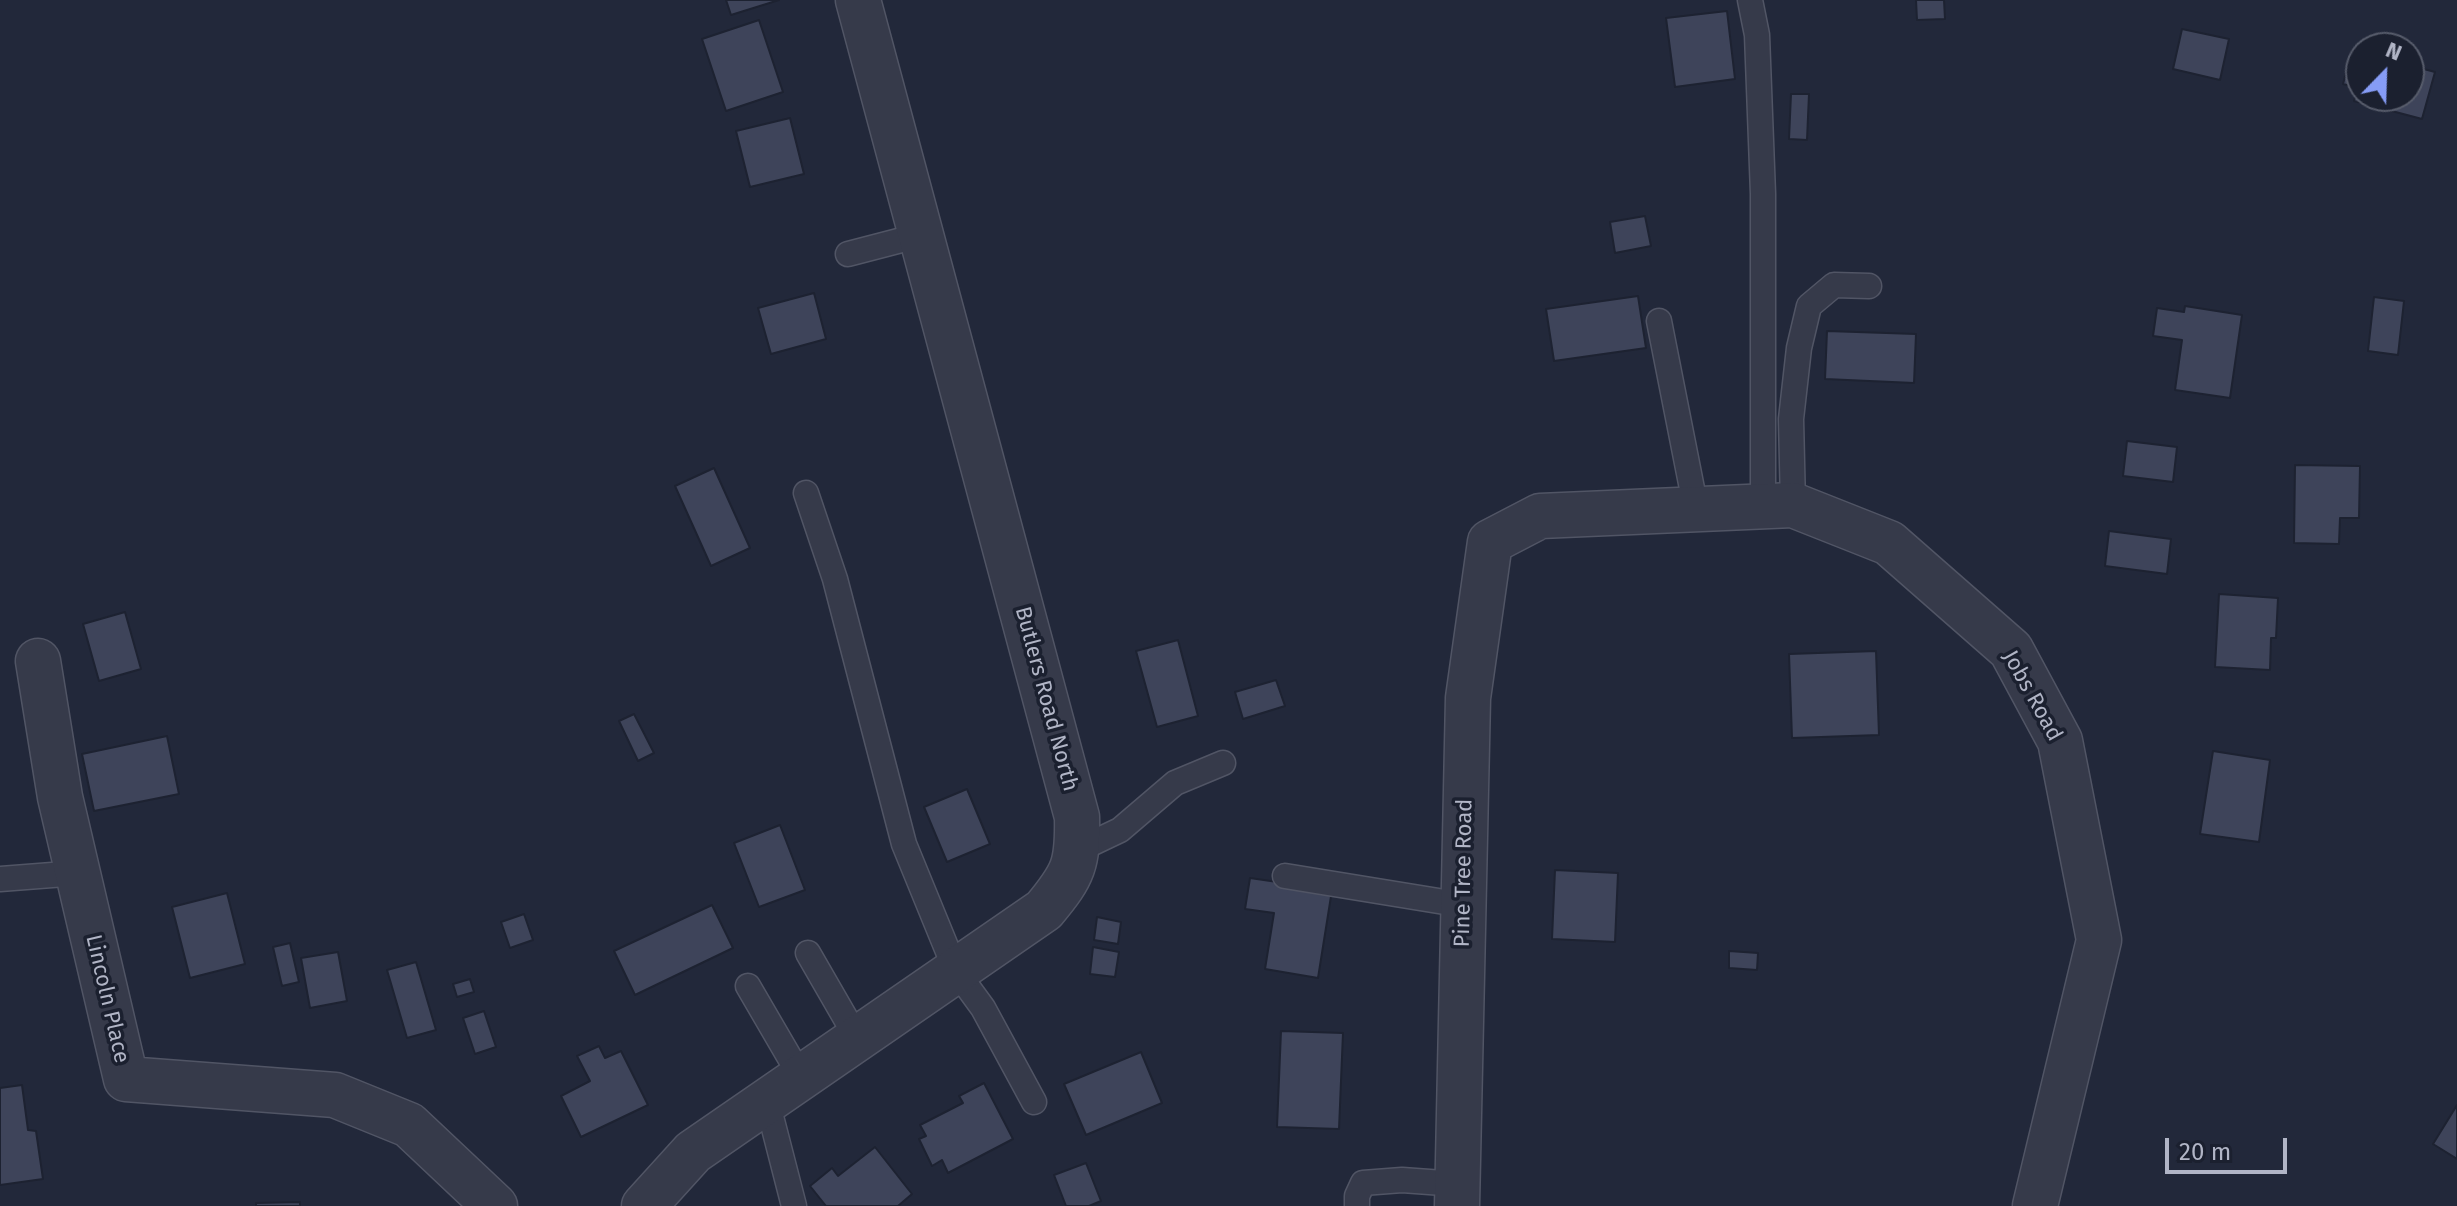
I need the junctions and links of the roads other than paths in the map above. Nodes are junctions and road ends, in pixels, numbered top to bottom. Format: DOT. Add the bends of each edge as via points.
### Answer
graph roads {
  1 [pos="858,0"];
  2 [pos="1750,0"];
  3 [pos="921,235"];
  4 [pos="848,254"];
  5 [pos="1869,286"];
  6 [pos="1659,321"];
  7 [pos="806,493"];
  8 [pos="1778,506"];
  9 [pos="1696,509"];
  10 [pos="1490,542"];
  11 [pos="38,661"];
  12 [pos="1223,763"];
  13 [pos="1078,850"];
  14 [pos="78,873"];
  15 [pos="1285,876"];
  16 [pos="0,879"];
  17 [pos="1463,905"];
  18 [pos="808,953"];
  19 [pos="956,971"];
  20 [pos="748,986"];
  21 [pos="857,1038"];
  22 [pos="784,1089"];
  23 [pos="1034,1102"];
  24 [pos="1457,1195"];
  25 [pos="495,1206"];
  26 [pos="644,1206"];
  27 [pos="794,1206"];
  28 [pos="1357,1206"];
  29 [pos="2035,1206"];
  1 -- 3 [label="street, Butlers Road North"];
  2 -- 8 [label="lane" via="1757,35"];
  3 -- 4 [label="lane"];
  3 -- 13 [label="street, Butlers Road North" via="1077,817"];
  5 -- 8 [label="lane" via="1834,285 1809,306"];
  6 -- 9 [label="lane"];
  7 -- 19 [label="lane" via="835,579 904,844"];
  8 -- 9 [label="street, Jobs Road"];
  8 -- 29 [label="street, Jobs Road" via="1889,543 2011,650 2060,741 2099,940"];
  9 -- 10 [label="street, Jobs Road" via="1540,516"];
  10 -- 17 [label="street, Pine Tree Road" via="1468,698"];
  11 -- 14 [label="street, Lincoln Place"];
  12 -- 13 [label="lane" via="1175,783 1120,830"];
  13 -- 19 [label="street, Butlers Road North" via="1067,883 1044,910"];
  14 -- 16 [label="lane"];
  14 -- 25 [label="street, Lincoln Place" via="126,1079 335,1095 409,1125"];
  15 -- 17 [label="lane"];
  17 -- 24 [label="street, Pine Tree Road"];
  18 -- 21 [label="lane"];
  19 -- 21 [label="street, Butlers Road North"];
  19 -- 23 [label="lane" via="983,1008"];
  20 -- 22 [label="lane"];
  21 -- 22 [label="street, Butlers Road North"];
  22 -- 26 [label="street, Butlers Road North" via="693,1152"];
  22 -- 27 [label="lane"];
  24 -- 28 [label="lane" via="1402,1180 1363,1183"];
}
